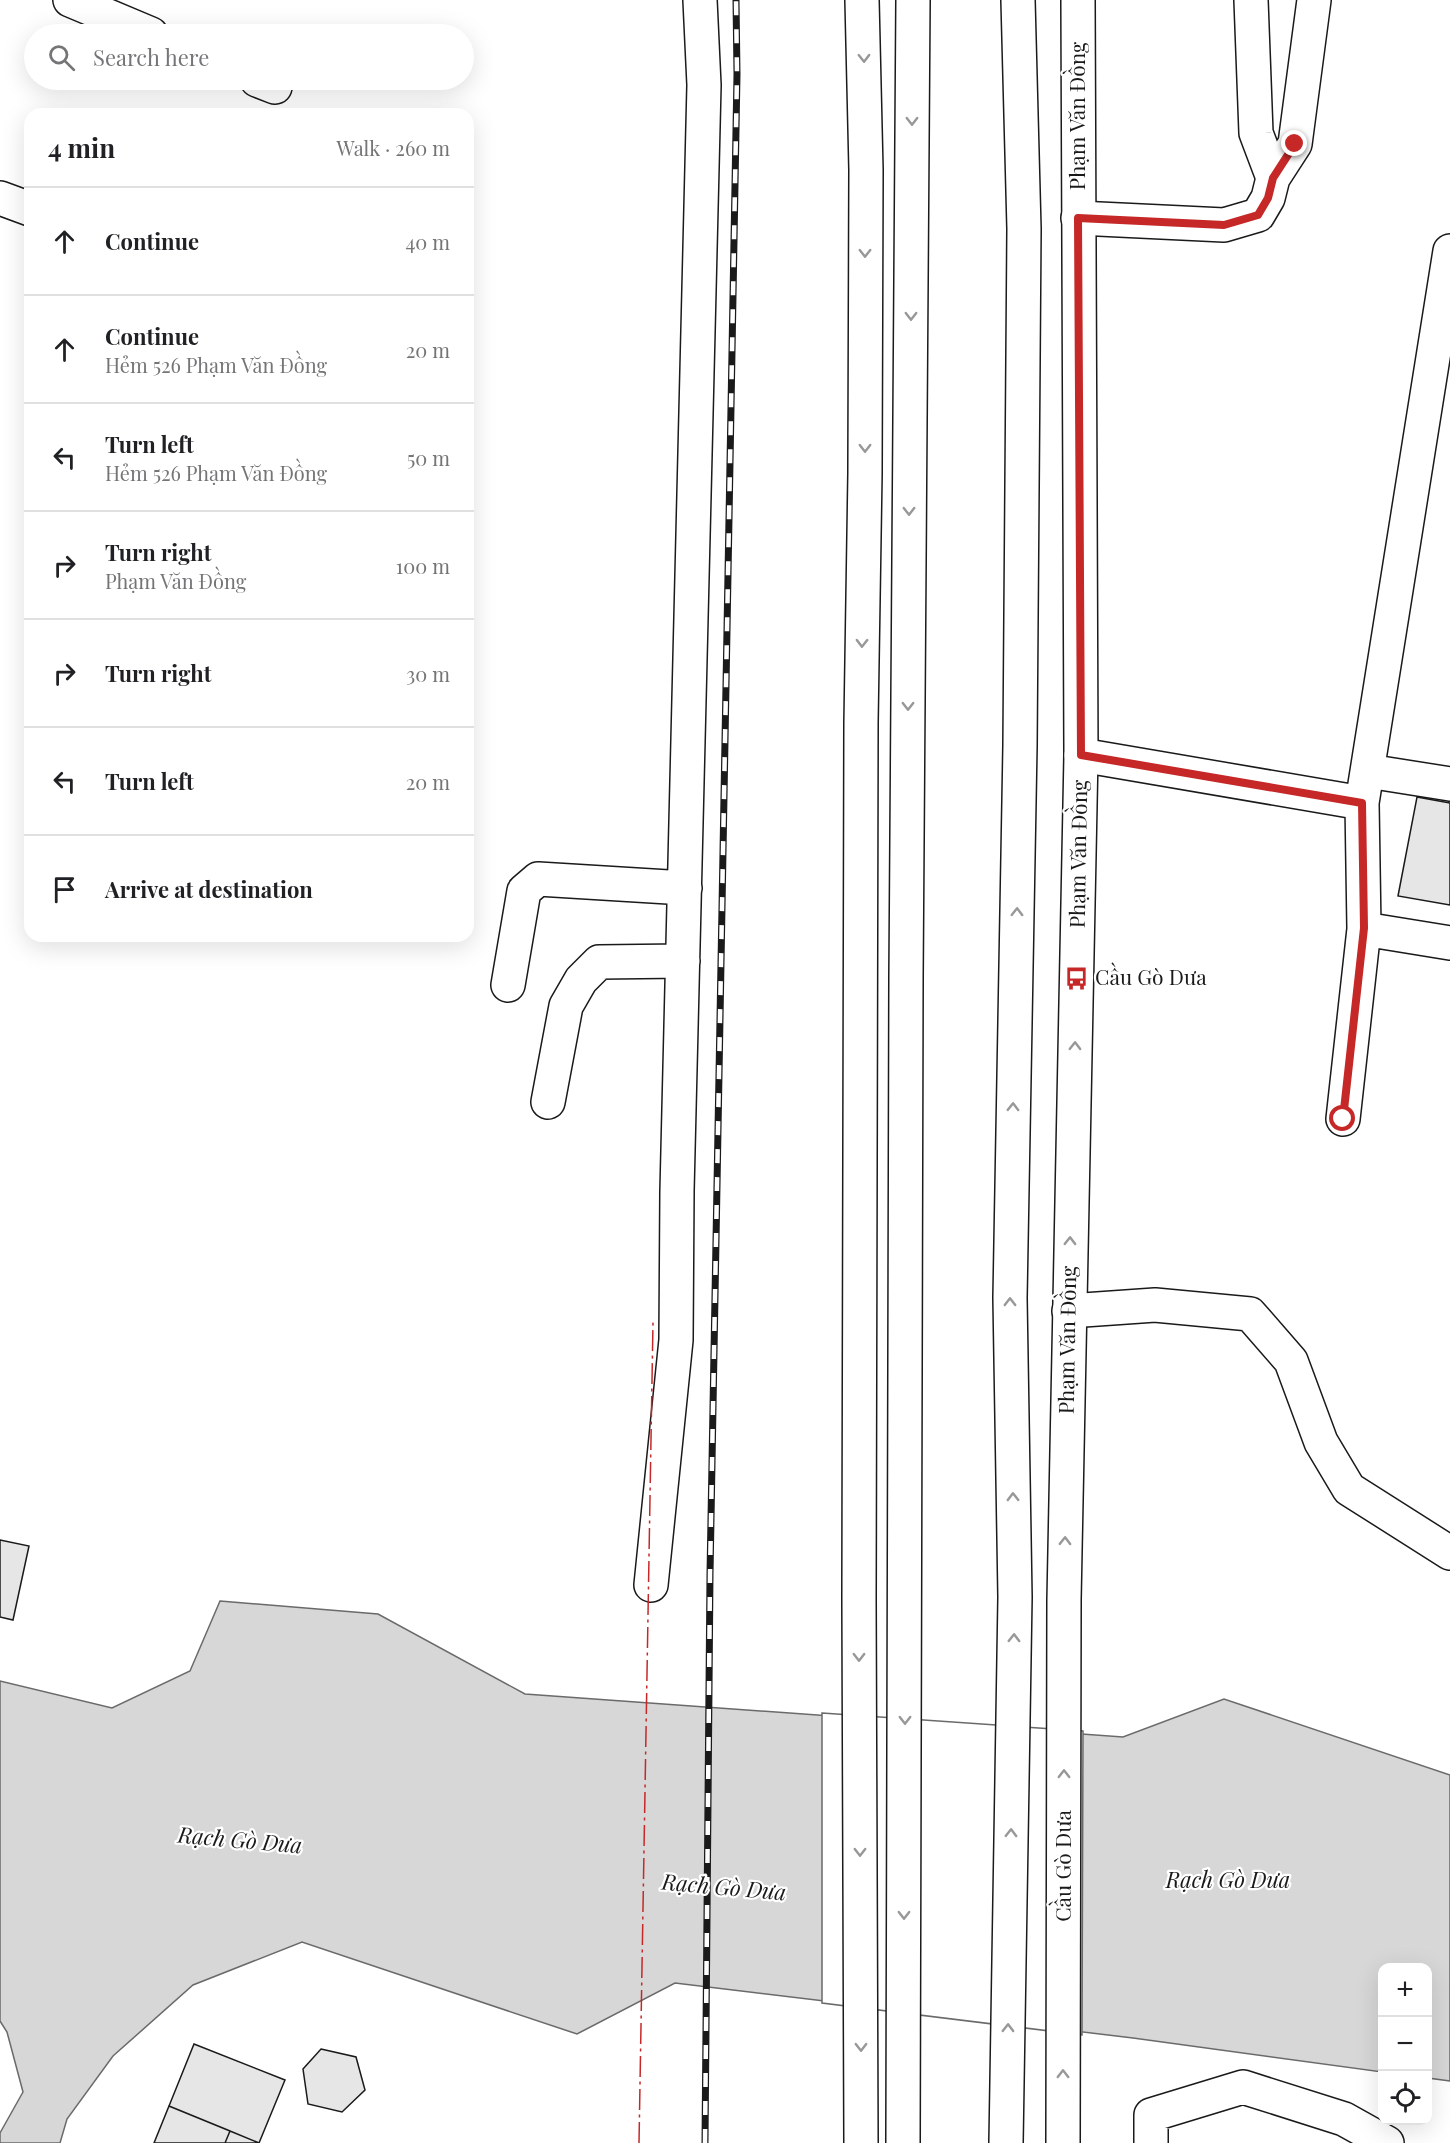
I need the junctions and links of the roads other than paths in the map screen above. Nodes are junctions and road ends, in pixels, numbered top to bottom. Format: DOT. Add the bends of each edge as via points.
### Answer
graph roads {
  1 [pos="70,0"];
  2 [pos="700,0"];
  3 [pos="862,0"];
  4 [pos="913,0"];
  5 [pos="1018,0"];
  6 [pos="1078,0"];
  7 [pos="1251,0"];
  8 [pos="1314,0"];
  9 [pos="127,24"];
  10 [pos="1273,178"];
  11 [pos="0,198"];
  12 [pos="24,207"];
  13 [pos="1078,218"];
  14 [pos="1450,252"];
  15 [pos="1081,755"];
  16 [pos="1368,771"];
  17 [pos="1450,784"];
  18 [pos="1362,803"];
  19 [pos="685,888"];
  20 [pos="1364,928"];
  21 [pos="1450,943"];
  22 [pos="683,961"];
  23 [pos="508,985"];
  24 [pos="548,1101"];
  25 [pos="1343,1119"];
  26 [pos="1069,1311"];
  27 [pos="1450,1553"];
  28 [pos="651,1585"];
  29 [pos="1064,1600"];
  30 [pos="861,2136"];
  31 [pos="904,2136"];
  32 [pos="1006,2136"];
  33 [pos="1063,2138"];
  34 [pos="1151,2143"];
  35 [pos="1387,2143"];
  1 -- 9 [label="main road"];
  2 -- 19 [label="main road" via="705,85"];
  3 -- 30 [label="main road, one-way" via="866,182 861,723"];
  4 -- 31 [label="main road, one-way"];
  32 -- 5 [label="main road, one-way" via="1015,1597 1010,1298 1024,240"];
  6 -- 13 [label="main road, Phạm Văn Đồng"];
  7 -- 10 [label="main road" via="1256,133"];
  8 -- 10 [label="main road" via="1295,144"];
  10 -- 13 [label="main road" via="1258,215 1224,225"];
  11 -- 12 [label="main road"];
  13 -- 15 [label="main road, Phạm Văn Đồng"];
  14 -- 16 [label="main road"];
  15 -- 18 [label="main road"];
  26 -- 15 [label="main road, Phạm Văn Đồng, one-way"];
  16 -- 17 [label="main road"];
  16 -- 18 [label="main road"];
  18 -- 20 [label="main road"];
  19 -- 22 [label="main road"];
  19 -- 23 [label="main road" via="538,879 524,891"];
  20 -- 21 [label="main road"];
  20 -- 25 [label="main road"];
  22 -- 24 [label="main road" via="598,962 581,980 567,1006"];
  22 -- 28 [label="main road" via="676,1340"];
  26 -- 27 [label="main road" via="1155,1305 1250,1314 1291,1361 1321,1442 1349,1489"];
  29 -- 26 [label="main road, Phạm Văn Đồng, one-way"];
  33 -- 29 [label="main road, Cầu Gò Dưa, one-way"];
  34 -- 35 [label="main road" via="1151,2115 1243,2087 1344,2118"];
}
